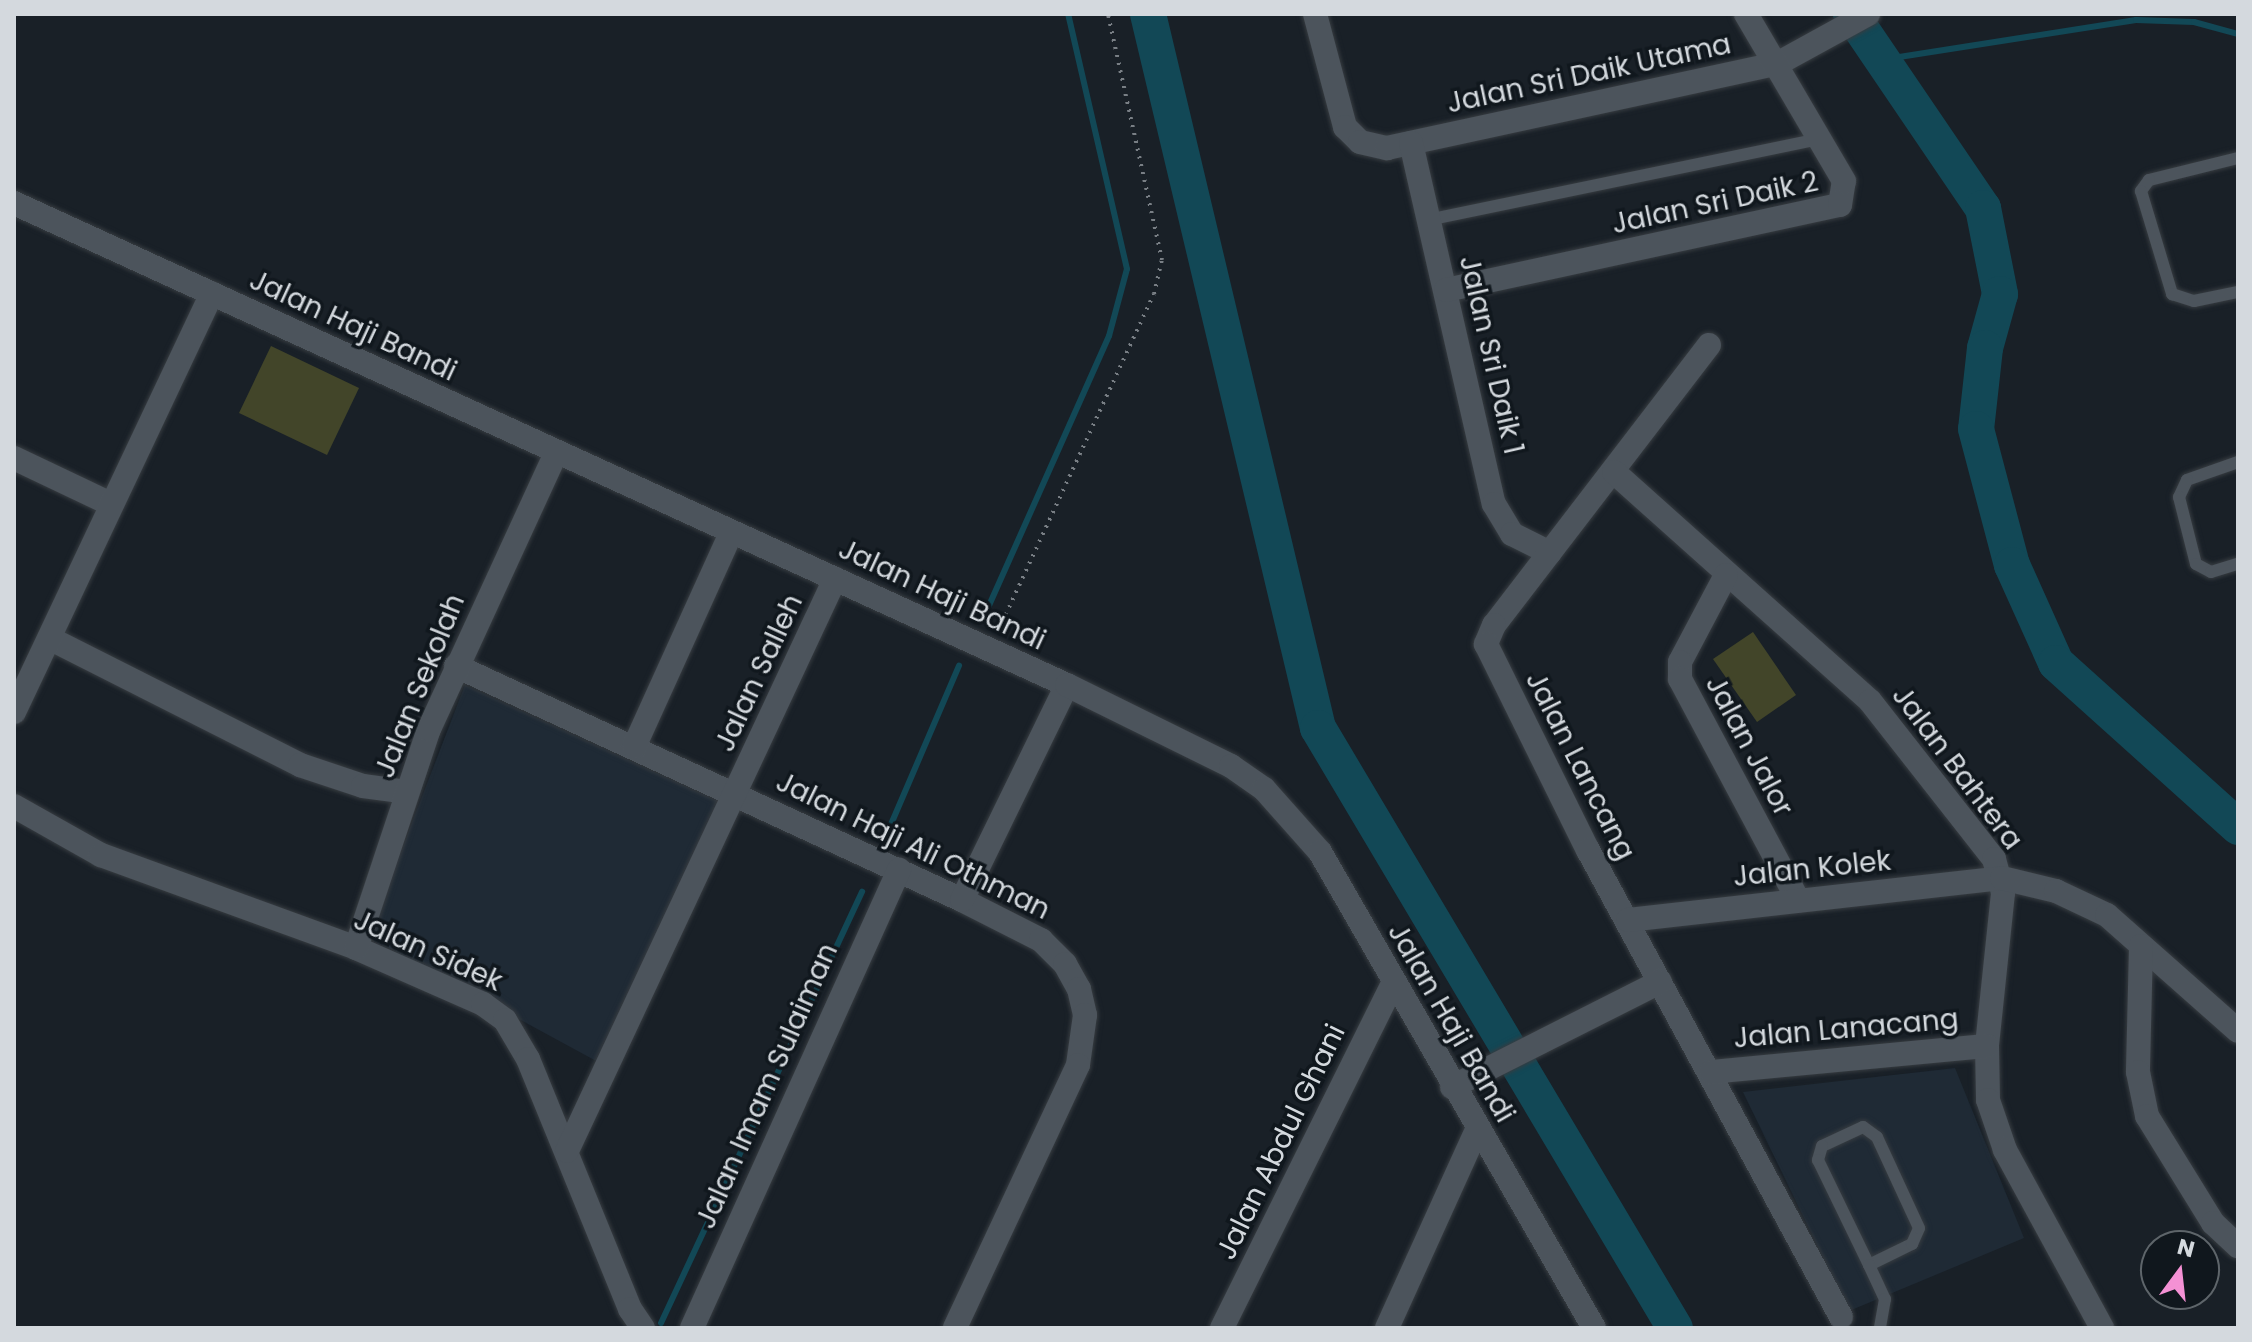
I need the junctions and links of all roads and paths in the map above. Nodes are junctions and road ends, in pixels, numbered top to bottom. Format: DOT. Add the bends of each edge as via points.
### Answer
graph roads {
  1 [pos="1108,14"];
  2 [pos="1315,14"];
  3 [pos="1746,14"];
  4 [pos="1868,14"];
  5 [pos="1777,64"];
  6 [pos="1819,139"];
  7 [pos="1411,143"];
  8 [pos="2238,158"];
  9 [pos="14,203"];
  10 [pos="1428,220"];
  11 [pos="1446,290"];
  12 [pos="2238,292"];
  13 [pos="212,293"];
  14 [pos="1709,345"];
  15 [pos="556,453"];
  16 [pos="14,458"];
  17 [pos="2238,462"];
  18 [pos="1614,472"];
  19 [pos="111,504"];
  20 [pos="731,533"];
  21 [pos="1550,553"];
  22 [pos="2238,564"];
  23 [pos="1726,575"];
  24 [pos="835,579"];
  25 [pos="51,639"];
  26 [pos="990,650"];
  27 [pos="456,666"];
  28 [pos="1067,685"];
  29 [pos="14,712"];
  30 [pos="634,747"];
  31 [pos="407,792"];
  32 [pos="736,793"];
  33 [pos="14,806"];
  34 [pos="899,870"];
  35 [pos="2002,878"];
  36 [pos="962,900"];
  37 [pos="1798,900"];
  38 [pos="1628,920"];
  39 [pos="2141,946"];
  40 [pos="356,948"];
  41 [pos="1660,982"];
  42 [pos="1393,983"];
  43 [pos="2238,1031"];
  44 [pos="1987,1046"];
  45 [pos="1711,1072"];
  46 [pos="1452,1087"];
  47 [pos="1477,1130"];
  48 [pos="567,1151"];
  49 [pos="2238,1246"];
  50 [pos="1869,1265"];
  51 [pos="1846,1323"];
  52 [pos="643,1328"];
  53 [pos="692,1328"];
  54 [pos="955,1328"];
  55 [pos="1222,1328"];
  56 [pos="1387,1328"];
  57 [pos="1594,1328"];
  58 [pos="1880,1328"];
  59 [pos="2102,1328"];
  1 -- 26 [label="path" via="1162,260 1154,294"];
  2 -- 7 [label="street, Jalan Sri Daik Utama" via="1338,109 1351,136 1387,148"];
  3 -- 5 [label="street, Jalan Sri Daik 2"];
  4 -- 5 [label="street, Jalan Sri Daik Utama"];
  5 -- 6 [label="street, Jalan Sri Daik 2"];
  5 -- 7 [label="street, Jalan Sri Daik Utama"];
  6 -- 10 [label="lane"];
  6 -- 11 [label="street, Jalan Sri Daik 2" via="1844,181 1845,194 1834,210"];
  7 -- 10 [label="street, Jalan Sri Daik 1"];
  8 -- 12 [label="lane" via="2149,180 2141,191 2172,294 2194,301"];
  9 -- 13 [label="street, Jalan Haji Bandi"];
  10 -- 11 [label="street, Jalan Sri Daik 1"];
  11 -- 21 [label="street, Jalan Sri Daik 1" via="1501,521 1512,534"];
  13 -- 15 [label="street, Jalan Haji Bandi"];
  13 -- 19 [label="street"];
  14 -- 18 [label="street, Jalan Lancang"];
  15 -- 20 [label="street, Jalan Haji Bandi"];
  15 -- 27 [label="street, Jalan Sekolah"];
  16 -- 19 [label="street"];
  17 -- 22 [label="lane" via="2187,480 2179,497 2196,564 2211,572"];
  18 -- 21 [label="street, Jalan Lancang"];
  18 -- 23 [label="street, Jalan Bahtera"];
  19 -- 25 [label="street"];
  20 -- 24 [label="street, Jalan Haji Bandi"];
  20 -- 30 [label="street"];
  21 -- 38 [label="street, Jalan Lancang" via="1494,625 1488,654"];
  23 -- 35 [label="street, Jalan Bahtera" via="1870,701 1994,859"];
  23 -- 37 [label="street, Jalan Jalor" via="1680,662 1680,679"];
  24 -- 26 [label="street, Jalan Haji Bandi"];
  24 -- 32 [label="street, Jalan Salleh"];
  25 -- 29 [label="street"];
  25 -- 31 [label="street" via="300,765 363,786"];
  26 -- 28 [label="street, Jalan Haji Bandi"];
  27 -- 30 [label="street, Jalan Haji Ali Othman"];
  27 -- 31 [label="street, Jalan Sekolah"];
  28 -- 36 [label="street"];
  28 -- 42 [label="street, Jalan Haji Bandi" via="1231,766 1274,798 1320,852"];
  30 -- 32 [label="street, Jalan Haji Ali Othman"];
  31 -- 40 [label="street, Jalan Sekolah"];
  32 -- 34 [label="street, Jalan Haji Ali Othman"];
  32 -- 48 [label="street, Jalan Salleh"];
  33 -- 40 [label="street, Jalan Sidek" via="101,855"];
  34 -- 36 [label="street, Jalan Haji Ali Othman"];
  34 -- 53 [label="street, Jalan Imam Sulaiman"];
  35 -- 37 [label="street, Jalan Kolek"];
  35 -- 39 [label="street" via="2093,906"];
  35 -- 44 [label="street, Jalan Bahtera"];
  36 -- 54 [label="street, Jalan Haji Ali Othman" via="1041,940 1065,964 1079,989 1084,1039 1067,1092"];
  37 -- 38 [label="street, Jalan Kolek"];
  38 -- 41 [label="street, Jalan Lancang"];
  39 -- 43 [label="street"];
  39 -- 49 [label="street" via="2138,1072 2147,1116 2213,1223"];
  40 -- 48 [label="street, Jalan Sidek" via="483,1004 505,1020 518,1036"];
  41 -- 45 [label="street, Jalan Lancang"];
  41 -- 46 [label="street"];
  42 -- 46 [label="street, Jalan Haji Bandi"];
  42 -- 55 [label="street, Jalan Abdul Ghani"];
  44 -- 45 [label="street, Jalan Lanacang"];
  44 -- 59 [label="street, Jalan Bahtera" via="1985,1074 1994,1124"];
  45 -- 51 [label="street, Jalan Lancang"];
  46 -- 47 [label="street, Jalan Haji Bandi"];
  47 -- 56 [label="street"];
  47 -- 57 [label="street, Jalan Haji Bandi"];
  48 -- 52 [label="street, Jalan Sidek" via="630,1309"];
  50 -- 50 [label="lane" via="1818,1160 1822,1146 1863,1127 1877,1137 1919,1228 1912,1244"];
  50 -- 58 [label="lane" via="1885,1299"];
}
